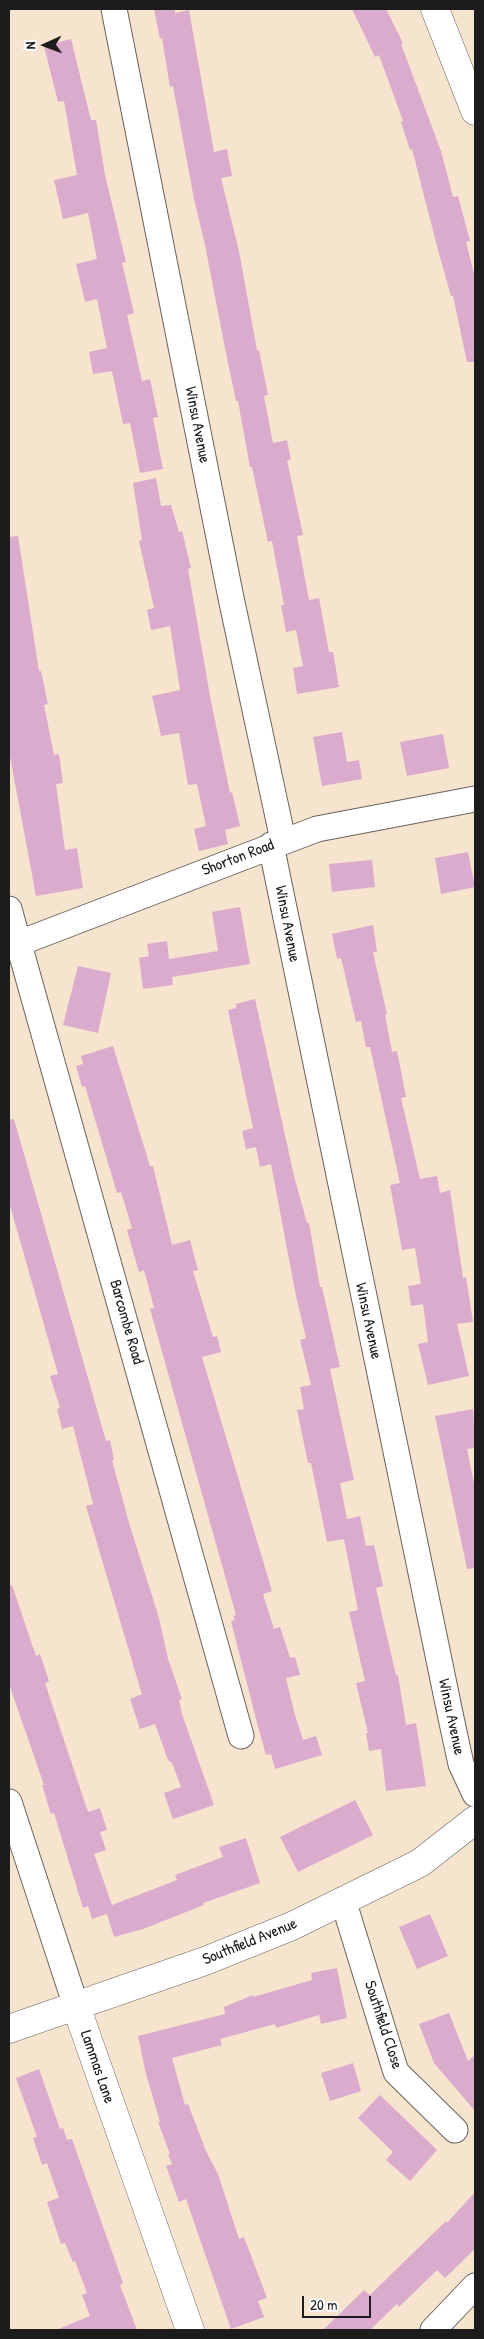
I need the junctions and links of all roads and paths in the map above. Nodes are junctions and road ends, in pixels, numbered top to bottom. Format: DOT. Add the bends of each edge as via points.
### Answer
graph roads {
  1 [pos="114,9"];
  2 [pos="435,9"];
  3 [pos="475,111"];
  4 [pos="475,799"];
  5 [pos="277,843"];
  6 [pos="9,909"];
  7 [pos="13,946"];
  8 [pos="240,1736"];
  9 [pos="475,1794"];
  10 [pos="9,1802"];
  11 [pos="475,1820"];
  12 [pos="343,1900"];
  13 [pos="76,2006"];
  14 [pos="9,2029"];
  15 [pos="456,2130"];
  16 [pos="475,2286"];
  17 [pos="190,2330"];
  18 [pos="433,2330"];
  1 -- 5 [label="street, Winsu Avenue"];
  2 -- 3 [label="street"];
  4 -- 5 [label="street, Shorton Road" via="316,829"];
  5 -- 7 [label="street, Shorton Road"];
  5 -- 9 [label="street, Winsu Avenue" via="451,1718 461,1764"];
  6 -- 7 [label="street, Barcombe Road"];
  7 -- 8 [label="street, Barcombe Road" via="168,1470"];
  10 -- 13 [label="street, Lammas Lane"];
  11 -- 12 [label="street, Southfield Avenue" via="420,1863"];
  12 -- 13 [label="street, Southfield Avenue" via="292,1926"];
  12 -- 15 [label="street, Southfield Close" via="396,2072"];
  13 -- 14 [label="street, Southfield Avenue"];
  13 -- 17 [label="street, Lammas Lane"];
  16 -- 18 [label="street"];
}
